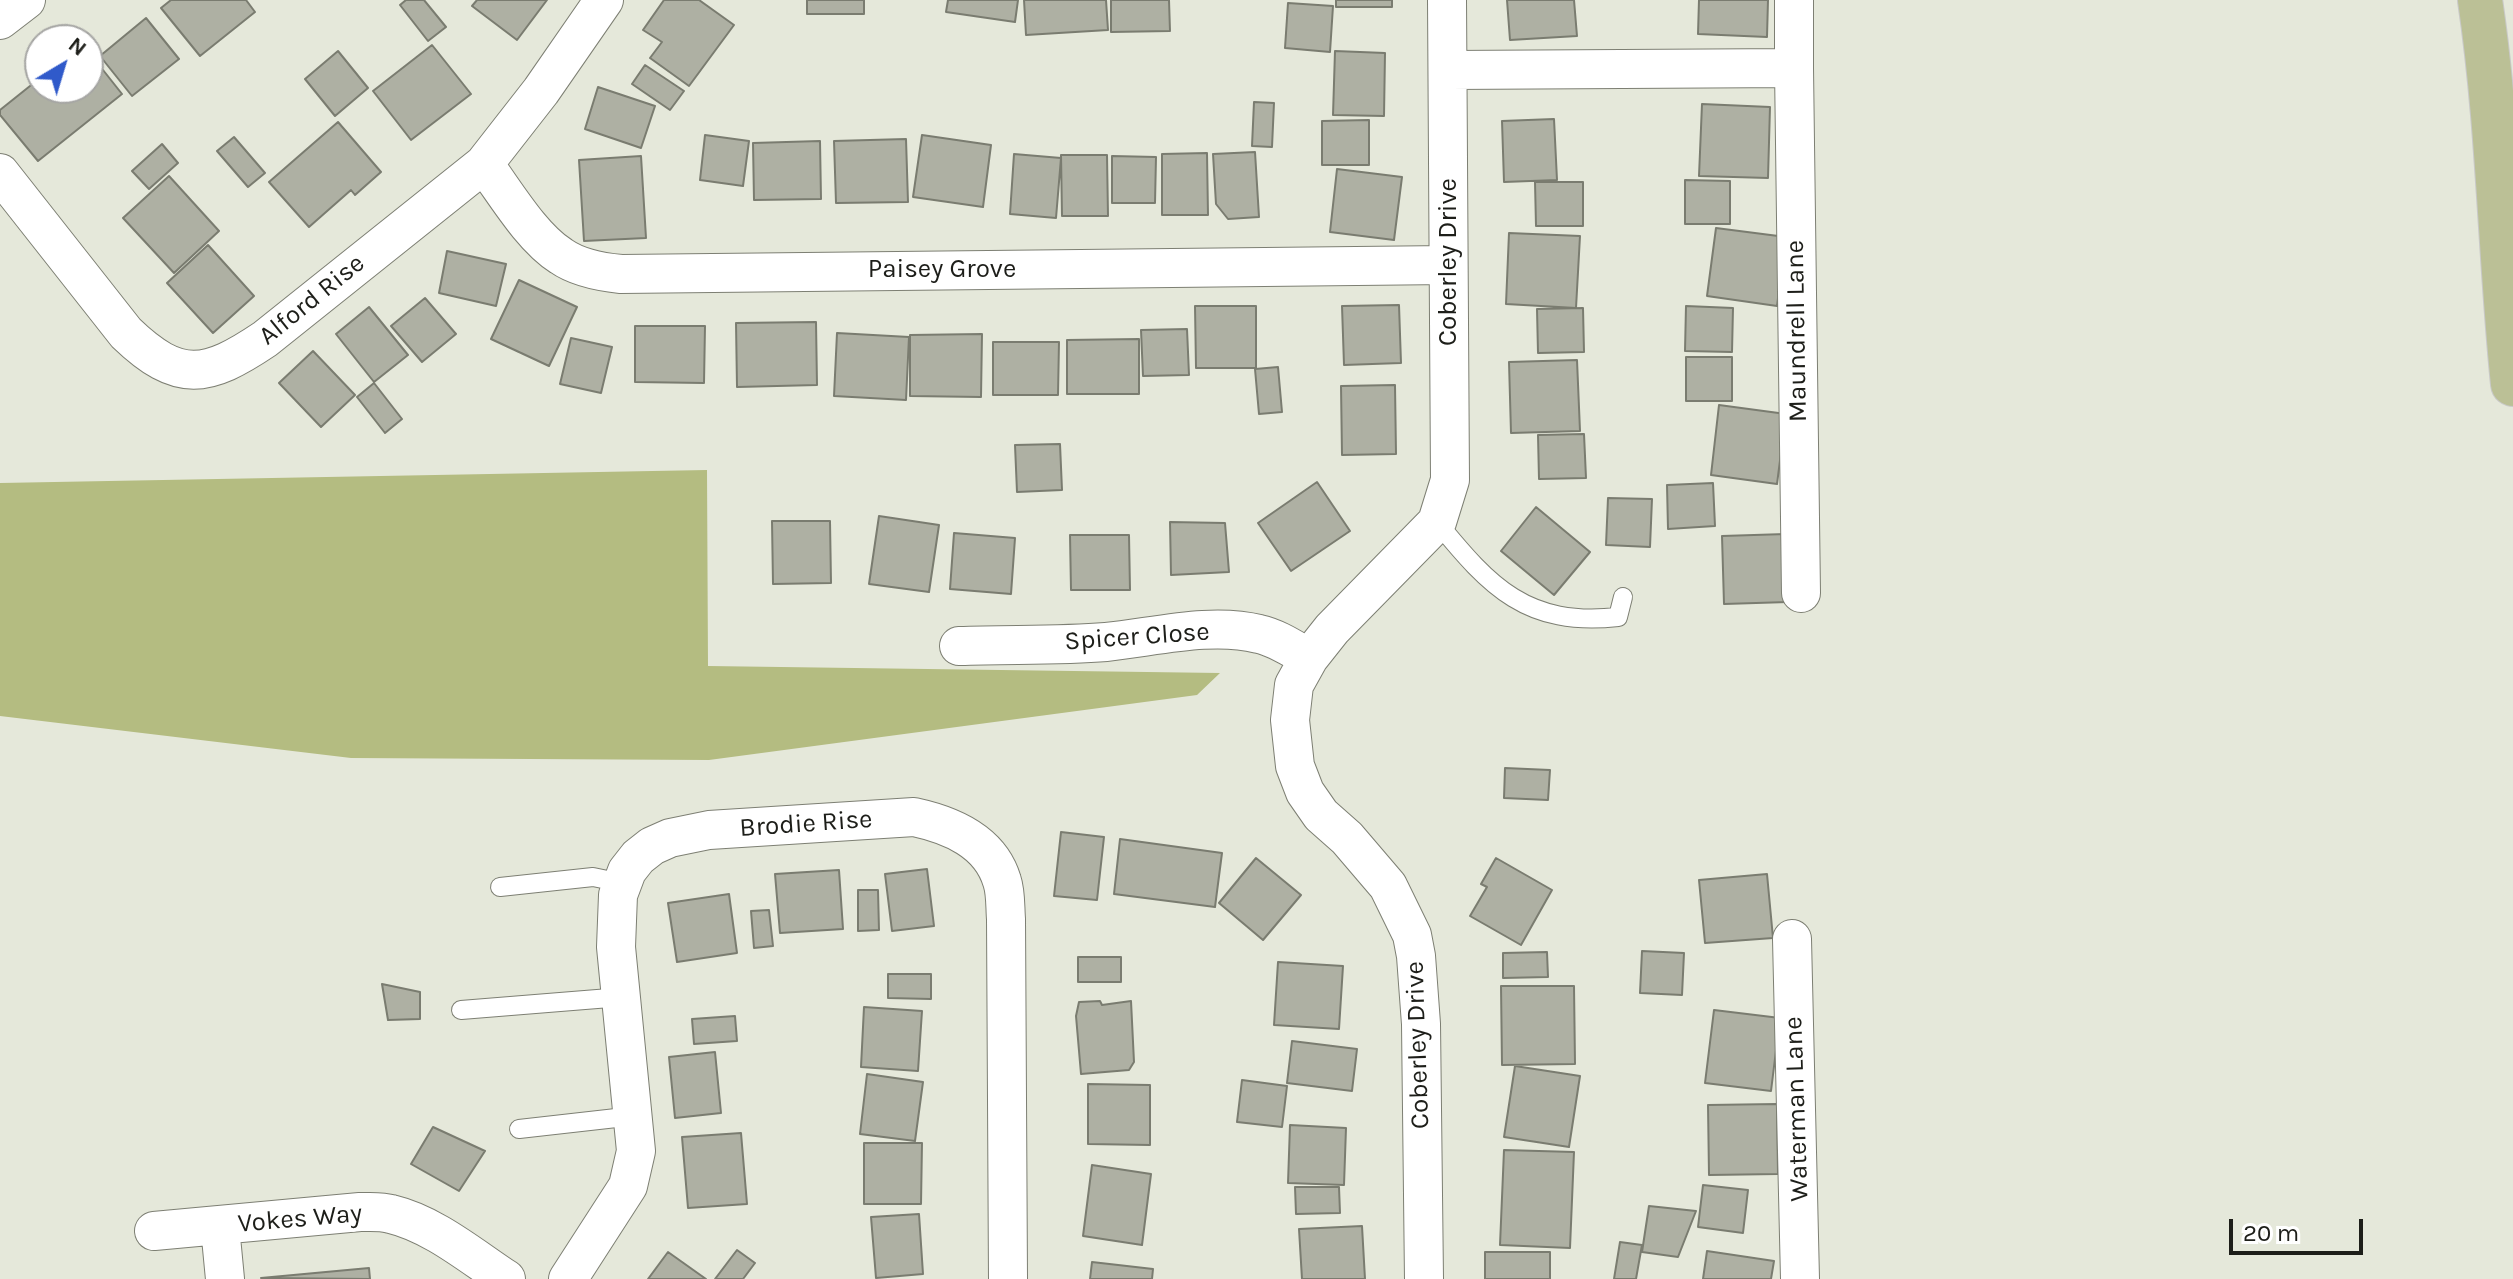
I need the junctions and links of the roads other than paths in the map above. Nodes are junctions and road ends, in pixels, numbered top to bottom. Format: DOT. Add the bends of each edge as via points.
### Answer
graph roads {
  1 [pos="26,0"];
  2 [pos="604,0"];
  3 [pos="1447,0"];
  4 [pos="1794,0"];
  5 [pos="2480,0"];
  6 [pos="0,20"];
  7 [pos="1794,68"];
  8 [pos="1450,70"];
  9 [pos="484,164"];
  10 [pos="0,173"];
  11 [pos="1448,265"];
  12 [pos="2513,384"];
  13 [pos="1437,522"];
  14 [pos="1801,593"];
  15 [pos="1623,597"];
  16 [pos="959,646"];
  17 [pos="1309,658"];
  18 [pos="622,883"];
  19 [pos="500,887"];
  20 [pos="1792,939"];
  21 [pos="622,997"];
  22 [pos="461,1010"];
  23 [pos="634,1116"];
  24 [pos="519,1129"];
  25 [pos="220,1227"];
  26 [pos="154,1231"];
  27 [pos="225,1279"];
  28 [pos="506,1279"];
  29 [pos="568,1279"];
  30 [pos="1008,1279"];
  31 [pos="1424,1279"];
  32 [pos="1800,1279"];
  1 -- 6 [label="street"];
  2 -- 9 [label="street, Alford Rise"];
  3 -- 8 [label="street, Coberley Drive"];
  4 -- 7 [label="street, Maundrell Lane"];
  5 -- 12 [label="main road" via="2490,64"];
  7 -- 8 [label="street"];
  7 -- 14 [label="street, Maundrell Lane"];
  8 -- 11 [label="street, Coberley Drive"];
  9 -- 10 [label="street, Alford Rise" via="291,320 234,360 210,369 168,365 126,333"];
  9 -- 11 [label="street, Paisey Grove" via="541,239 561,256 601,272"];
  11 -- 13 [label="street, Coberley Drive" via="1452,458"];
  13 -- 15 [label="lane" via="1468,561 1516,600 1551,614 1589,620 1618,617"];
  13 -- 17 [label="street, Coberley Drive"];
  16 -- 17 [label="street, Spicer Close" via="1237,631 1268,637"];
  17 -- 31 [label="street, Coberley Drive" via="1294,685 1290,720 1300,779 1321,815 1388,886 1412,935 1416,956"];
  18 -- 19 [label="lane" via="593,877"];
  18 -- 21 [label="street, Brodie Rise" via="615,915"];
  18 -- 30 [label="street, Brodie Rise" via="652,846 709,830 914,817 941,823 978,844 1002,882 1006,919"];
  20 -- 32 [label="street, Waterman Lane"];
  21 -- 22 [label="lane"];
  21 -- 23 [label="street, Brodie Rise"];
  23 -- 24 [label="lane"];
  23 -- 29 [label="street, Brodie Rise" via="636,1151 628,1186"];
  25 -- 26 [label="street, Vokes Way"];
  25 -- 27 [label="street"];
  25 -- 28 [label="street, Vokes Way" via="387,1212 428,1229"];
}
